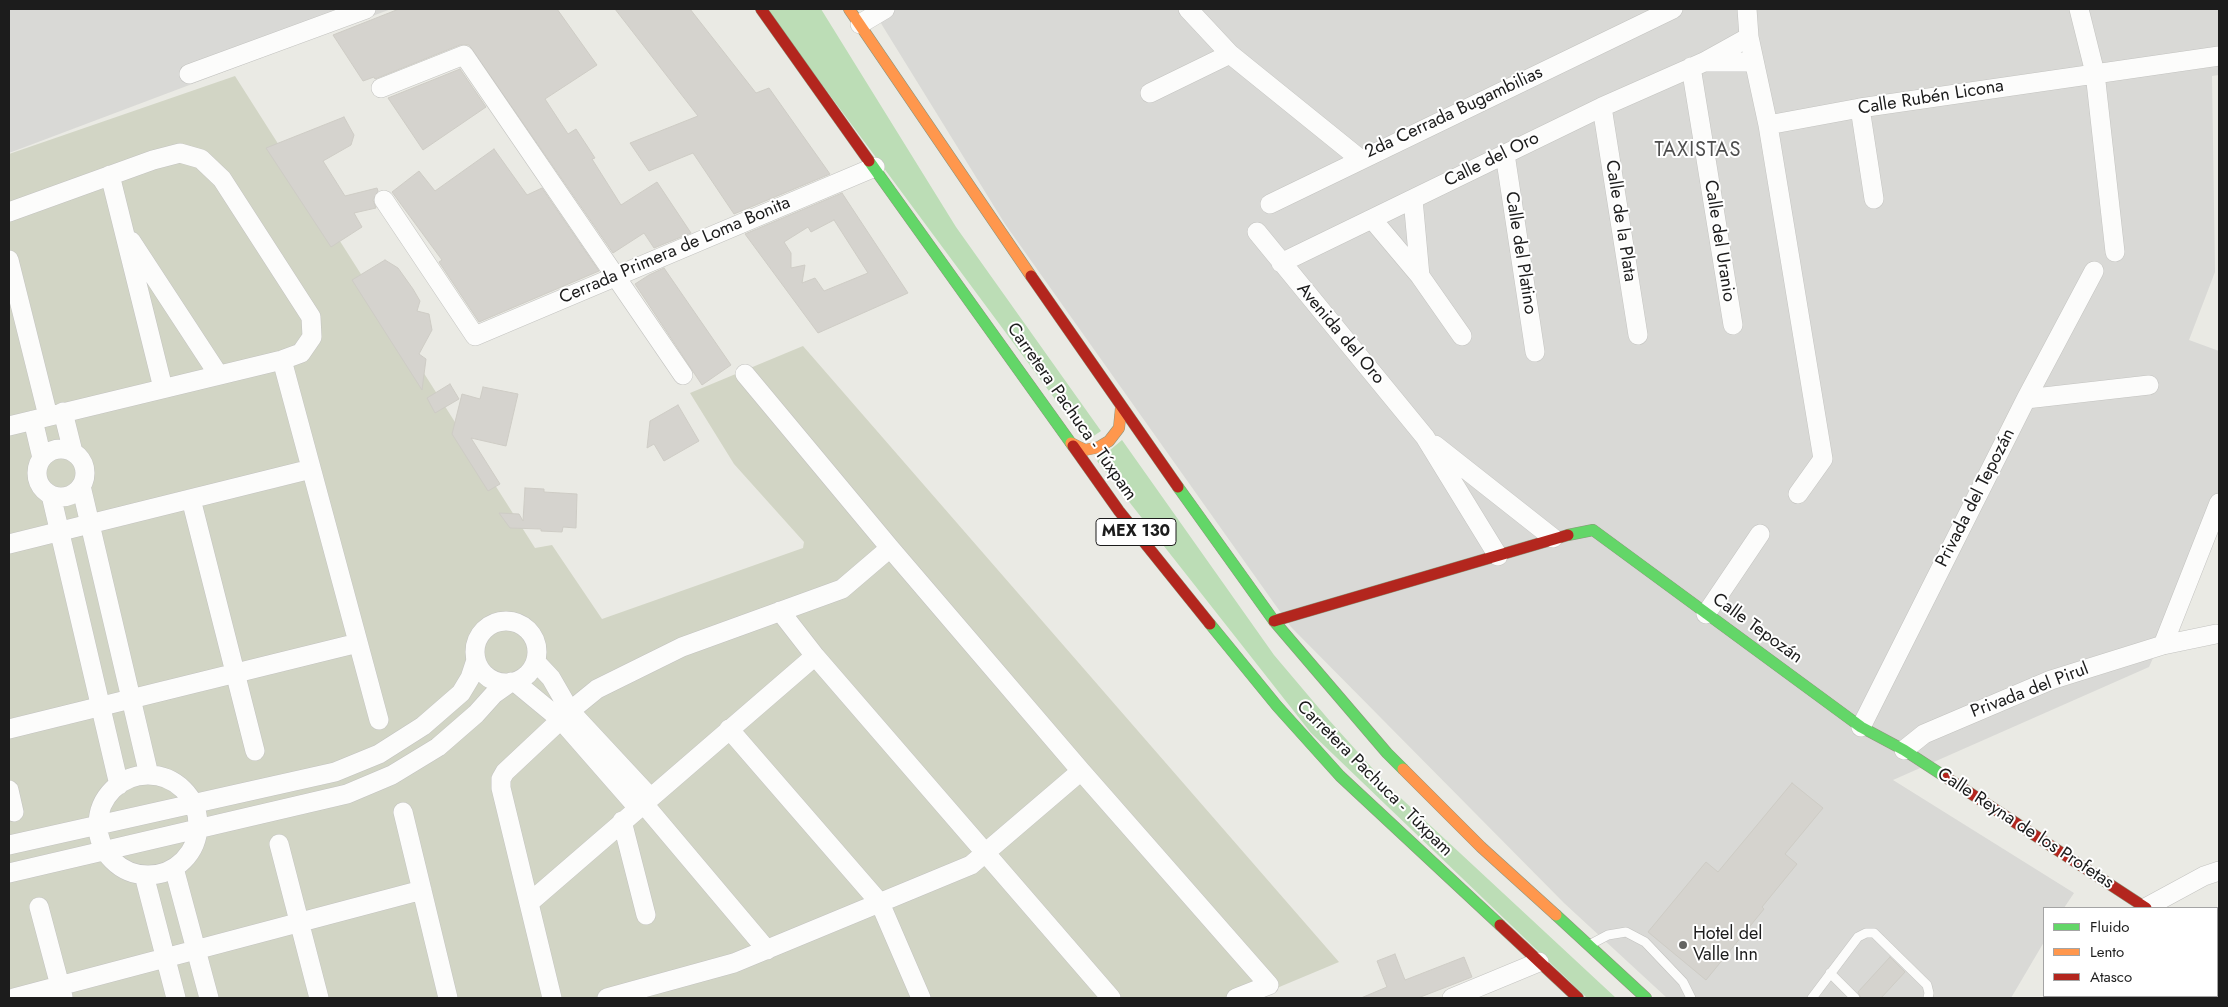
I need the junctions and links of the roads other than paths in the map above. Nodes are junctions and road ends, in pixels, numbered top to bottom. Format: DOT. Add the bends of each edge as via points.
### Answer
graph roads {
  1 [pos="761,9"];
  2 [pos="884,9"];
  3 [pos="1188,9"];
  4 [pos="1673,9"];
  5 [pos="1747,9"];
  6 [pos="2079,9"];
  7 [pos="352,11"];
  8 [pos="854,16"];
  9 [pos="1749,37"];
  10 [pos="1230,54"];
  11 [pos="2219,56"];
  12 [pos="1754,62"];
  13 [pos="1697,64"];
  14 [pos="2095,73"];
  15 [pos="189,74"];
  16 [pos="381,88"];
  17 [pos="1150,94"];
  18 [pos="1602,107"];
  19 [pos="1860,108"];
  20 [pos="1768,124"];
  21 [pos="1505,154"];
  22 [pos="1360,159"];
  23 [pos="875,167"];
  24 [pos="110,176"];
  25 [pos="1413,199"];
  26 [pos="1874,199"];
  27 [pos="384,200"];
  28 [pos="1270,204"];
  29 [pos="9,212"];
  30 [pos="1372,219"];
  31 [pos="124,230"];
  32 [pos="1257,232"];
  33 [pos="2115,252"];
  34 [pos="9,260"];
  35 [pos="1281,263"];
  36 [pos="2094,271"];
  37 [pos="615,276"];
  38 [pos="1420,276"];
  39 [pos="1733,326"];
  40 [pos="1638,335"];
  41 [pos="1462,336"];
  42 [pos="1536,352"];
  43 [pos="282,360"];
  44 [pos="218,374"];
  45 [pos="745,374"];
  46 [pos="683,375"];
  47 [pos="2149,385"];
  48 [pos="163,388"];
  49 [pos="2026,399"];
  50 [pos="1120,408"];
  51 [pos="48,416"];
  52 [pos="9,426"];
  53 [pos="1425,437"];
  54 [pos="1071,443"];
  55 [pos="73,452"];
  56 [pos="42,458"];
  57 [pos="312,469"];
  58 [pos="81,486"];
  59 [pos="51,494"];
  60 [pos="1798,494"];
  61 [pos="191,499"];
  62 [pos="2219,503"];
  63 [pos="90,524"];
  64 [pos="60,532"];
  65 [pos="1760,534"];
  66 [pos="1553,538"];
  67 [pos="9,544"];
  68 [pos="890,548"];
  69 [pos="1498,556"];
  70 [pos="780,611"];
  71 [pos="1706,614"];
  72 [pos="1274,621"];
  73 [pos="2216,634"];
  74 [pos="358,643"];
  75 [pos="2162,645"];
  76 [pos="815,656"];
  77 [pos="476,660"];
  78 [pos="536,662"];
  79 [pos="235,673"];
  80 [pos="513,682"];
  81 [pos="131,699"];
  82 [pos="100,706"];
  83 [pos="566,715"];
  84 [pos="379,720"];
  85 [pos="1861,726"];
  86 [pos="9,729"];
  87 [pos="729,729"];
  88 [pos="1904,750"];
  89 [pos="255,751"];
  90 [pos="1081,771"];
  91 [pos="149,775"];
  92 [pos="119,785"];
  93 [pos="9,790"];
  94 [pos="643,803"];
  95 [pos="194,804"];
  96 [pos="14,812"];
  97 [pos="403,812"];
  98 [pos="622,821"];
  99 [pos="98,826"];
  100 [pos="198,829"];
  101 [pos="279,844"];
  102 [pos="9,845"];
  103 [pos="105,851"];
  104 [pos="986,854"];
  105 [pos="174,868"];
  106 [pos="2219,871"];
  107 [pos="9,873"];
  108 [pos="144,876"];
  109 [pos="422,890"];
  110 [pos="529,902"];
  111 [pos="880,903"];
  112 [pos="39,906"];
  113 [pos="2144,907"];
  114 [pos="2148,907"];
  115 [pos="646,915"];
  116 [pos="299,922"];
  117 [pos="1589,945"];
  118 [pos="196,950"];
  119 [pos="767,950"];
  120 [pos="165,958"];
  121 [pos="1539,962"];
  122 [pos="1830,973"];
  123 [pos="666,991"];
  124 [pos="62,992"];
  125 [pos="14,998"];
  126 [pos="176,998"];
  127 [pos="209,998"];
  128 [pos="319,998"];
  129 [pos="448,998"];
  130 [pos="552,998"];
  131 [pos="607,998"];
  132 [pos="921,998"];
  133 [pos="1111,998"];
  134 [pos="1236,998"];
  135 [pos="1452,998"];
  136 [pos="1578,998"];
  137 [pos="1646,998"];
  138 [pos="1691,998"];
  139 [pos="1812,998"];
  140 [pos="1856,998"];
  141 [pos="1928,998"];
  1 -- 23 [label="main road, Carretera Pachuca - Túxpam / MEX 130"];
  2 -- 8 [label="street"];
  3 -- 10 [label="street, 2da Cerrada Bugambilias"];
  4 -- 22 [label="street, 2da Cerrada Bugambilias"];
  5 -- 9 [label="street"];
  6 -- 14 [label="street"];
  7 -- 15 [label="street"];
  8 -- 50 [label="main road, Carretera Pachuca - Túxpam / MEX 130"];
  9 -- 12 [label="street"];
  9 -- 13 [label="street, Calle del Oro"];
  10 -- 17 [label="street"];
  10 -- 22 [label="street, 2da Cerrada Bugambilias"];
  11 -- 14 [label="street, Calle Rubén Licona"];
  12 -- 13 [label="street, Calle del Oro"];
  12 -- 20 [label="street"];
  13 -- 18 [label="street, Calle del Oro"];
  13 -- 39 [label="street, Calle del Uranio"];
  14 -- 19 [label="street, Calle Rubén Licona"];
  14 -- 33 [label="street"];
  16 -- 37 [label="street" via="464,54"];
  18 -- 21 [label="street, Calle del Oro"];
  18 -- 40 [label="street, Calle de la Plata"];
  19 -- 20 [label="street, Calle Rubén Licona"];
  19 -- 26 [label="street"];
  20 -- 60 [label="street" via="1823,459"];
  21 -- 25 [label="street, Calle del Oro"];
  21 -- 42 [label="street, Calle del Platino"];
  22 -- 28 [label="street"];
  23 -- 37 [label="street, Cerrada Primera de Loma Bonita"];
  23 -- 54 [label="main road, Carretera Pachuca - Túxpam / MEX 130"];
  24 -- 29 [label="street"];
  24 -- 31 [label="street"];
  24 -- 43 [label="street" via="180,153 202,159 222,179 311,317 312,338 301,353"];
  25 -- 30 [label="street, Calle del Oro"];
  25 -- 38 [label="street"];
  27 -- 37 [label="street, Cerrada Primera de Loma Bonita" via="475,336"];
  30 -- 35 [label="street, Calle del Oro"];
  30 -- 38 [label="street"];
  31 -- 44 [label="street"];
  31 -- 48 [label="street"];
  32 -- 35 [label="street, Avenida del Oro"];
  34 -- 51 [label="street"];
  35 -- 53 [label="street, Avenida del Oro"];
  36 -- 49 [label="street, Privada del Tepozán"];
  37 -- 46 [label="street"];
  38 -- 41 [label="street"];
  43 -- 44 [label="street"];
  43 -- 57 [label="street"];
  44 -- 48 [label="street"];
  45 -- 68 [label="street"];
  47 -- 49 [label="street"];
  48 -- 51 [label="street"];
  49 -- 85 [label="street, Privada del Tepozán"];
  50 -- 54 [label="main road" via="1118,428 1109,442 1085,450"];
  50 -- 72 [label="main road, Carretera Pachuca - Túxpam / MEX 130"];
  51 -- 52 [label="street"];
  51 -- 55 [label="street"];
  51 -- 56 [label="street"];
  53 -- 66 [label="street, Avenida del Oro"];
  53 -- 69 [label="street, Avenida del Oro"];
  54 -- 121 [label="main road, Carretera Pachuca - Túxpam / MEX 130" via="1172,578 1277,706 1340,776"];
  55 -- 56 [label="street" via="59,449"];
  55 -- 58 [label="street" via="84,468"];
  56 -- 59 [label="street" via="37,479 40,486"];
  57 -- 61 [label="street"];
  57 -- 74 [label="street"];
  58 -- 59 [label="street" via="66,496"];
  58 -- 63 [label="street"];
  59 -- 64 [label="street"];
  61 -- 63 [label="street"];
  61 -- 79 [label="street"];
  62 -- 75 [label="street"];
  63 -- 64 [label="street"];
  63 -- 81 [label="street"];
  64 -- 67 [label="street"];
  64 -- 82 [label="street"];
  65 -- 71 [label="street"];
  66 -- 69 [label="main road"];
  66 -- 71 [label="main road, Calle Tepozán" via="1593,530"];
  68 -- 70 [label="street" via="842,589"];
  68 -- 90 [label="street"];
  69 -- 72 [label="main road"];
  70 -- 76 [label="street"];
  70 -- 83 [label="street" via="647,663 597,689"];
  71 -- 85 [label="main road, Calle Tepozán"];
  72 -- 117 [label="main road, Carretera Pachuca - Túxpam / MEX 130" via="1387,753 1481,847"];
  73 -- 75 [label="street, Privada del Pirul"];
  74 -- 79 [label="street"];
  74 -- 84 [label="street"];
  75 -- 88 [label="street, Privada del Pirul" via="2050,680 1924,734"];
  76 -- 87 [label="street"];
  76 -- 104 [label="street"];
  77 -- 78 [label="street" via="475,651 483,631 492,624 507,621 523,625 531,632 538,652"];
  77 -- 80 [label="street" via="487,676 496,681"];
  77 -- 95 [label="street" via="461,693 423,726 378,754 334,772"];
  78 -- 80 [label="street" via="531,671"];
  78 -- 83 [label="street" via="551,678"];
  79 -- 81 [label="street"];
  79 -- 89 [label="street"];
  80 -- 83 [label="street"];
  80 -- 100 [label="street" via="494,694 438,747 392,775 347,794"];
  81 -- 82 [label="street"];
  81 -- 91 [label="street"];
  82 -- 86 [label="street"];
  82 -- 92 [label="street"];
  83 -- 94 [label="street"];
  83 -- 110 [label="street" via="504,772 501,779"];
  85 -- 88 [label="main road, Calle Tepozán"];
  87 -- 94 [label="street"];
  87 -- 111 [label="street"];
  88 -- 113 [label="main road, Calle Reyna de los Profetas"];
  90 -- 104 [label="street"];
  90 -- 134 [label="street" via="1269,985"];
  91 -- 92 [label="street" via="126,780"];
  91 -- 95 [label="street" via="173,781 185,790"];
  92 -- 99 [label="street" via="104,801"];
  93 -- 96 [label="street"];
  94 -- 98 [label="street"];
  94 -- 119 [label="street"];
  95 -- 99 [label="street"];
  95 -- 100 [label="street"];
  97 -- 109 [label="street"];
  98 -- 110 [label="street"];
  98 -- 115 [label="street"];
  99 -- 102 [label="street"];
  99 -- 103 [label="street"];
  100 -- 103 [label="street"];
  100 -- 105 [label="street" via="197,840 189,855"];
  101 -- 116 [label="street"];
  103 -- 107 [label="street"];
  103 -- 108 [label="street" via="126,871"];
  104 -- 111 [label="street" via="971,866"];
  104 -- 133 [label="street"];
  105 -- 108 [label="street"];
  105 -- 118 [label="street"];
  106 -- 114 [label="street"];
  108 -- 120 [label="street"];
  109 -- 116 [label="street"];
  109 -- 129 [label="street"];
  110 -- 130 [label="street"];
  111 -- 119 [label="street"];
  111 -- 132 [label="street"];
  112 -- 124 [label="street"];
  116 -- 118 [label="street"];
  116 -- 128 [label="street"];
  117 -- 137 [label="main road, Carretera Pachuca - Túxpam / MEX 130"];
  117 -- 138 [label="lane" via="1608,935 1626,932 1645,942 1683,982"];
  118 -- 120 [label="street"];
  118 -- 127 [label="street"];
  119 -- 123 [label="street"];
  120 -- 124 [label="street"];
  120 -- 126 [label="street"];
  121 -- 135 [label="street"];
  121 -- 136 [label="main road, Carretera Pachuca - Túxpam / MEX 130"];
  122 -- 139 [label="lane"];
  122 -- 140 [label="lane"];
  122 -- 141 [label="lane" via="1858,937 1874,933 1927,985"];
  123 -- 131 [label="street"];
  124 -- 125 [label="street"];
}
